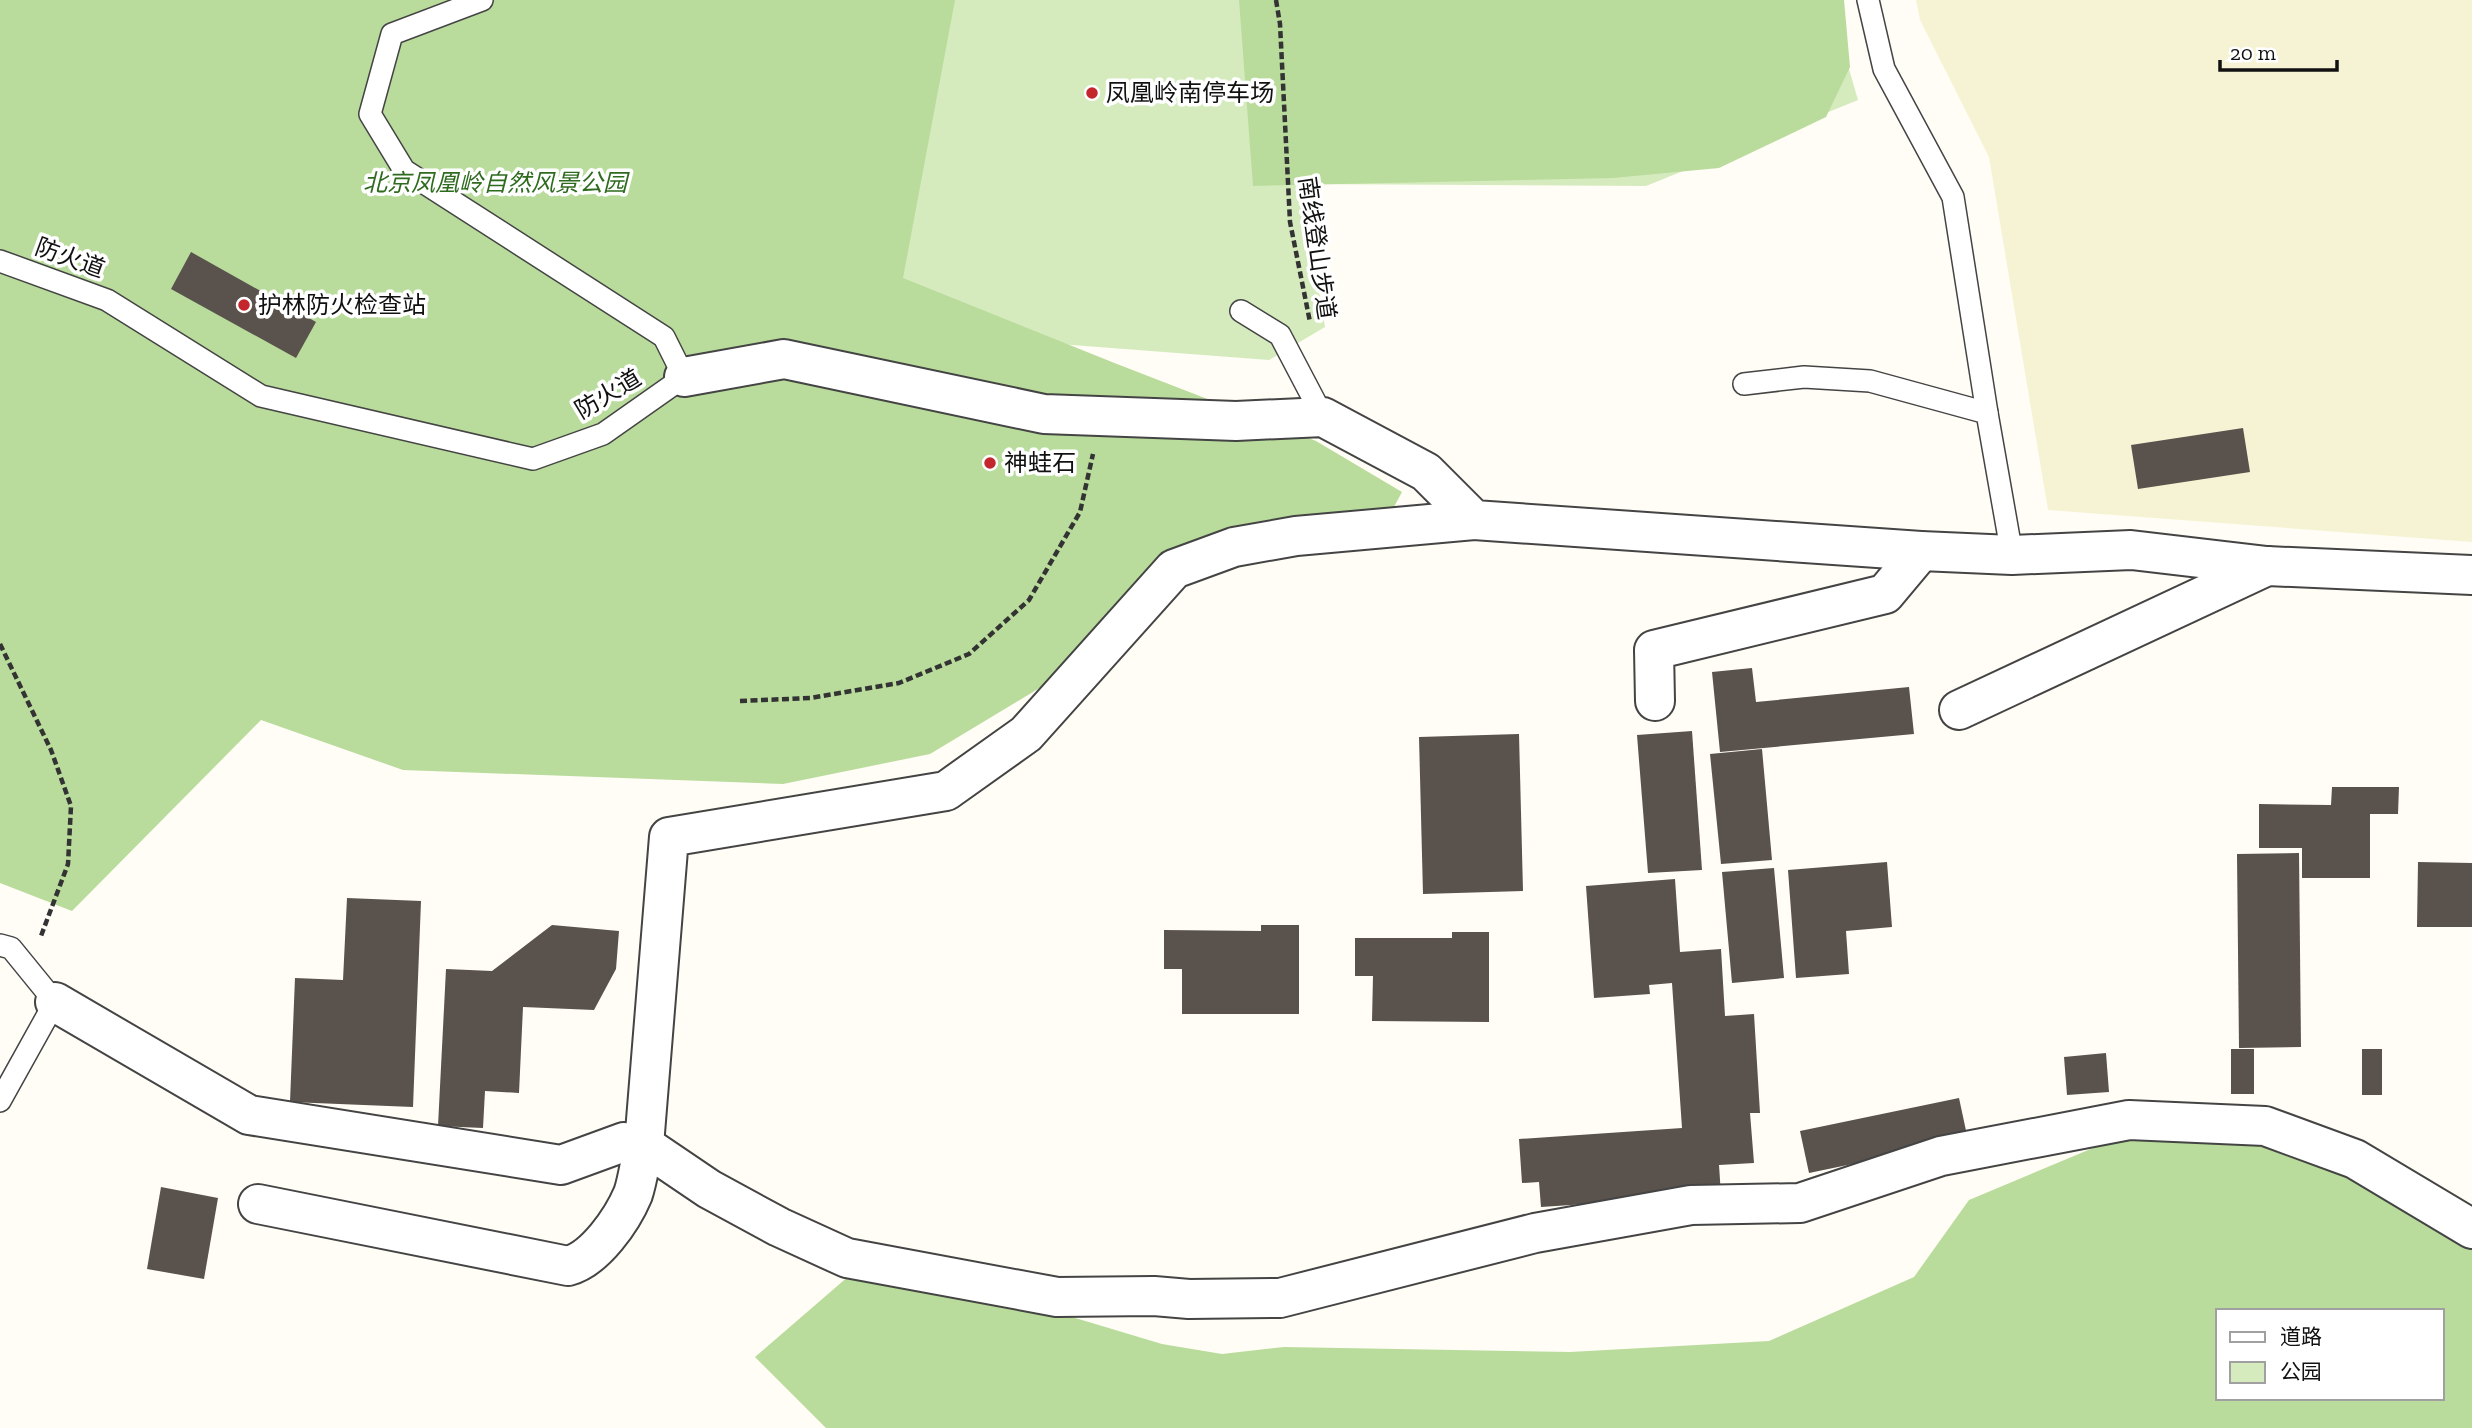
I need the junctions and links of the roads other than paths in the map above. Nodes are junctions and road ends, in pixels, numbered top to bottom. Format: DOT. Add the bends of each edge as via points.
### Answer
graph roads {
  1 [pos="482,0"];
  2 [pos="1868,0"];
  3 [pos="0,261"];
  4 [pos="1241,311"];
  5 [pos="684,377"];
  6 [pos="1744,384"];
  7 [pos="1987,413"];
  8 [pos="1323,417"];
  9 [pos="1474,520"];
  10 [pos="1921,551"];
  11 [pos="2012,555"];
  12 [pos="2267,566"];
  13 [pos="2472,575"];
  14 [pos="1655,701"];
  15 [pos="1959,710"];
  16 [pos="0,945"];
  17 [pos="55,1002"];
  18 [pos="0,1101"];
  19 [pos="644,1145"];
  20 [pos="258,1204"];
  21 [pos="2472,1229"];
  1 -- 5 [label="lane" via="392,34 370,114 404,170 664,337"];
  2 -- 7 [label="lane" via="1884,69 1953,197"];
  3 -- 5 [label="lane, 防火道" via="107,300 261,396 533,459 603,434"];
  4 -- 8 [label="lane" via="1280,335"];
  5 -- 8 [label="street" via="784,359 1044,414 1236,421"];
  6 -- 7 [label="lane" via="1804,377 1870,380"];
  7 -- 11 [label="lane"];
  8 -- 9 [label="street" via="1426,472"];
  9 -- 10 [label="street"];
  9 -- 19 [label="street" via="1296,536 1234,547 1174,569 1026,734 946,791 668,837"];
  10 -- 11 [label="street"];
  10 -- 14 [label="street" via="1885,594 1654,650"];
  11 -- 12 [label="street" via="2131,550"];
  12 -- 13 [label="street"];
  12 -- 15 [label="street"];
  16 -- 17 [label="lane" via="11,948"];
  17 -- 18 [label="lane"];
  17 -- 19 [label="street" via="249,1115 561,1165 624,1142"];
  19 -- 20 [label="street" via="633,1194 611,1232 579,1263 568,1266"];
  19 -- 21 [label="street" via="709,1189 847,1258 1057,1297 1280,1298 1535,1233 1691,1205 1800,1203 1941,1156 2129,1120 2265,1126 2355,1159"];
}
